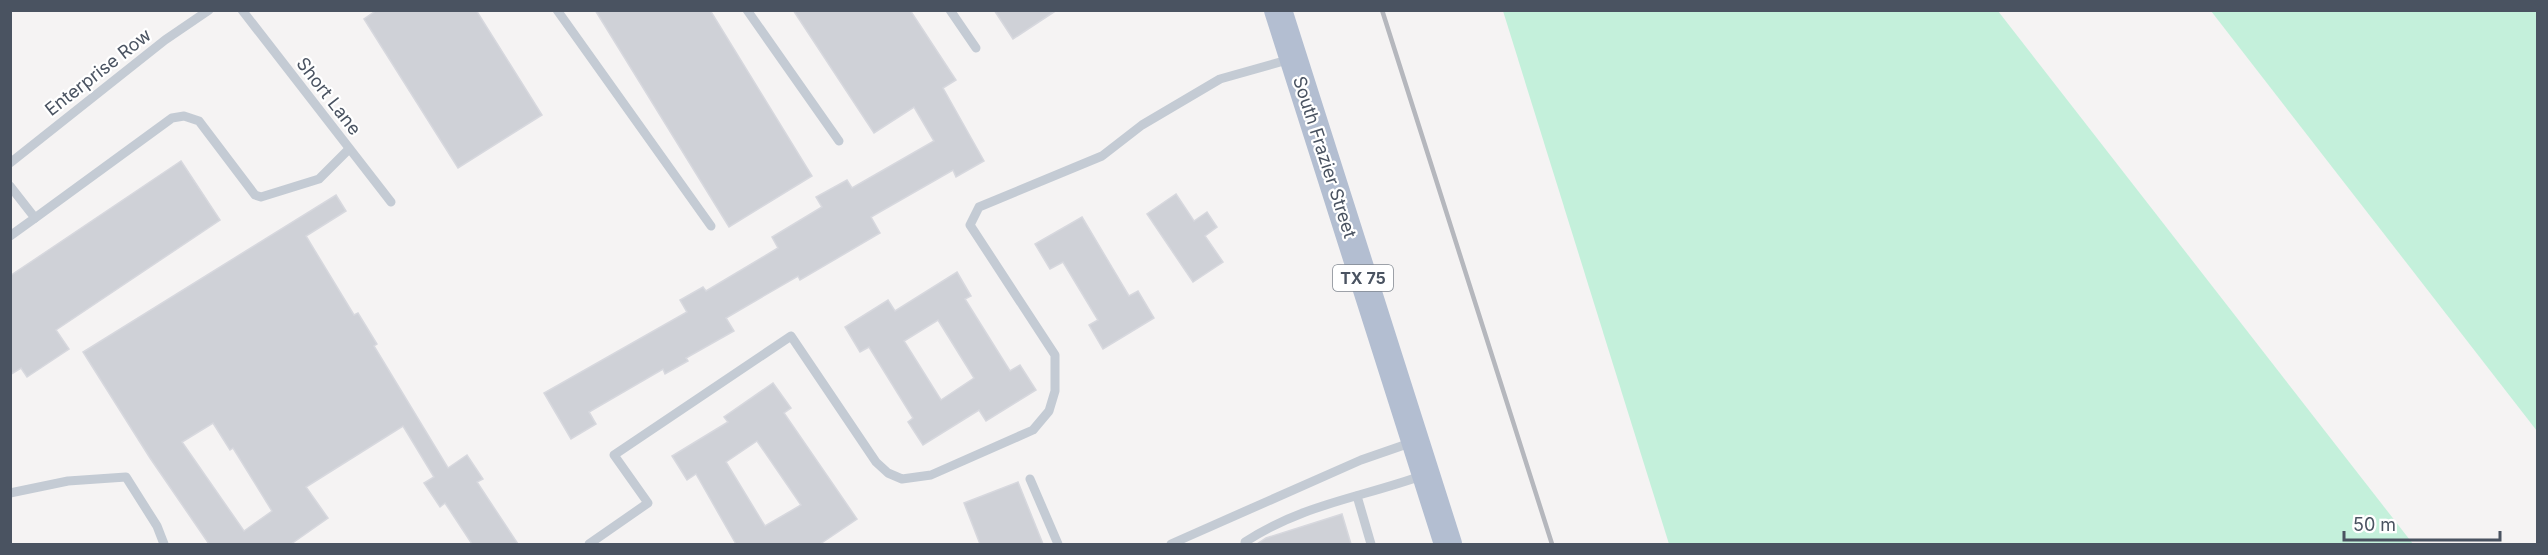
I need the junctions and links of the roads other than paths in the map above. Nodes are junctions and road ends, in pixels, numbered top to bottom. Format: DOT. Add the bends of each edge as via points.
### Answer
graph roads {
  1 [pos="209,10"];
  2 [pos="242,10"];
  3 [pos="557,10"];
  4 [pos="747,10"];
  5 [pos="950,10"];
  6 [pos="1278,10"];
  7 [pos="976,48"];
  8 [pos="1293,58"];
  9 [pos="839,141"];
  10 [pos="350,149"];
  11 [pos="10,163"];
  12 [pos="10,186"];
  13 [pos="391,202"];
  14 [pos="35,218"];
  15 [pos="711,226"];
  16 [pos="10,236"];
  17 [pos="1415,441"];
  18 [pos="1426,475"];
  19 [pos="1030,479"];
  20 [pos="10,493"];
  21 [pos="1357,496"];
  22 [pos="164,544"];
  23 [pos="588,544"];
  24 [pos="1058,544"];
  25 [pos="1171,544"];
  26 [pos="1245,544"];
  27 [pos="1371,544"];
  28 [pos="1448,544"];
  1 -- 11 [label="lane, Enterprise Row" via="165,40"];
  2 -- 10 [label="lane, Short Lane"];
  3 -- 15 [label="lane"];
  4 -- 9 [label="lane"];
  5 -- 7 [label="lane"];
  6 -- 8 [label="main road, South Frazier Street / TX 75"];
  8 -- 17 [label="main road, South Frazier Street / TX 75"];
  8 -- 23 [label="lane" via="1220,79 1142,125 1102,156 978,207 970,225 1055,355 1055,392 1049,411 1033,430 950,469 902,479 876,462 791,336 614,455 648,503"];
  10 -- 13 [label="lane, Short Lane"];
  10 -- 14 [label="lane" via="319,179 261,197 255,195 200,120 172,118"];
  12 -- 14 [label="lane"];
  14 -- 16 [label="lane"];
  17 -- 18 [label="main road, South Frazier Street / TX 75"];
  17 -- 25 [label="lane" via="1361,460"];
  18 -- 21 [label="lane"];
  18 -- 28 [label="main road, South Frazier Street / TX 75"];
  19 -- 24 [label="lane"];
  20 -- 22 [label="lane" via="68,481 126,477"];
  21 -- 26 [label="lane" via="1341,498 1273,524"];
  21 -- 27 [label="lane"];
}
